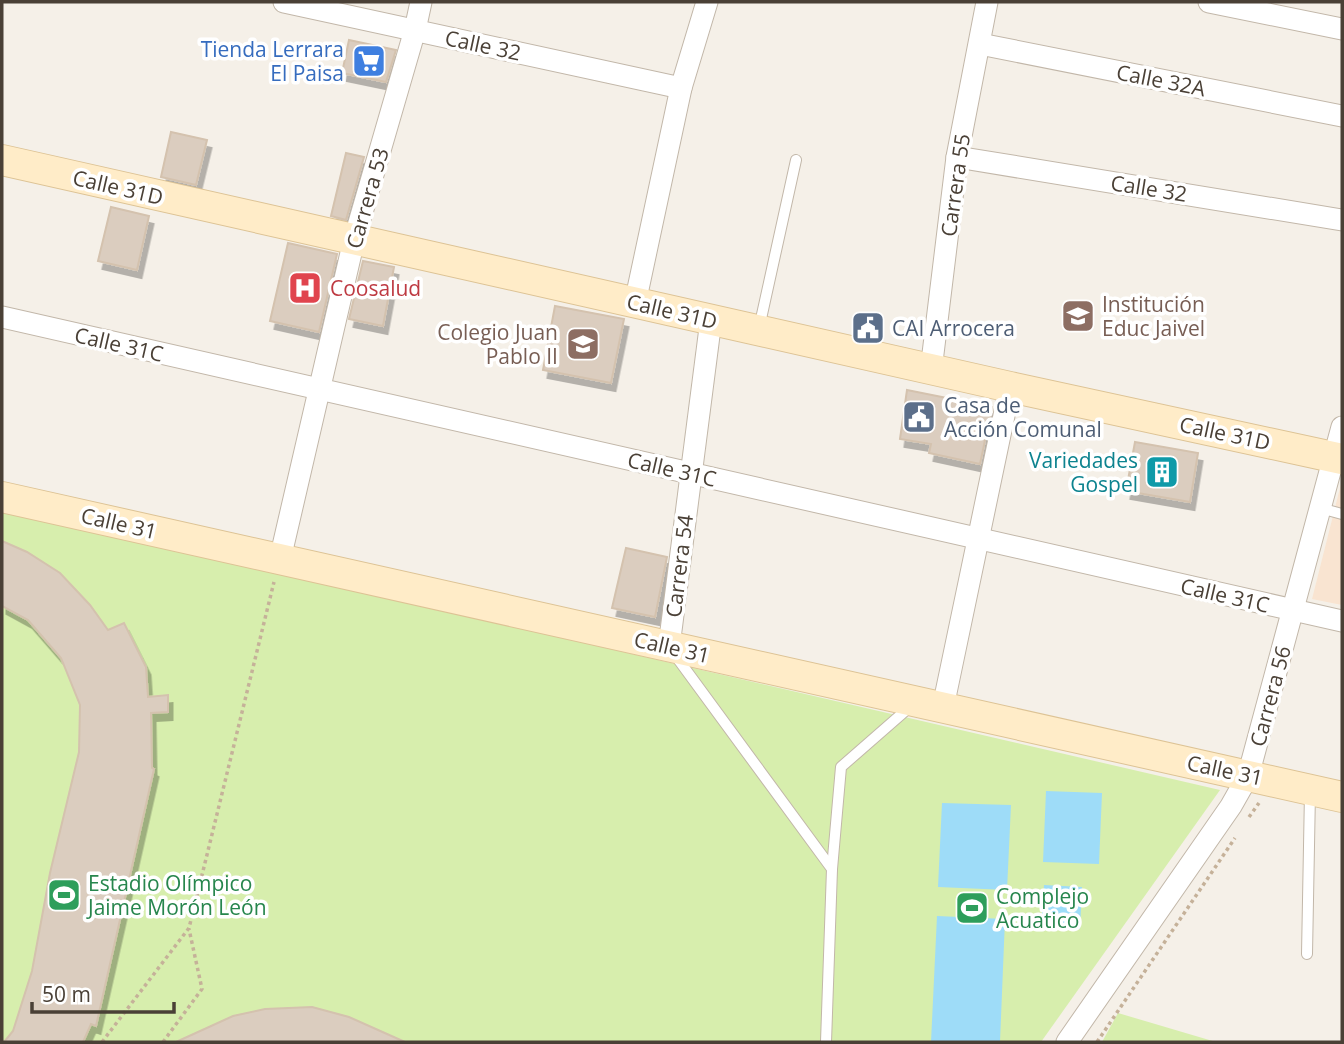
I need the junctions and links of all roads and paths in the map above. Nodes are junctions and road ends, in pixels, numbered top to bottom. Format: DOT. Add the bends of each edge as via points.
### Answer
graph roads {
  1 [pos="284,2"];
  2 [pos="421,2"];
  3 [pos="707,2"];
  4 [pos="987,2"];
  5 [pos="1209,2"];
  6 [pos="415,30"];
  7 [pos="1342,30"];
  8 [pos="980,44"];
  9 [pos="681,88"];
  10 [pos="1342,116"];
  11 [pos="957,157"];
  12 [pos="2,160"];
  13 [pos="796,160"];
  14 [pos="1342,220"];
  15 [pos="354,240"];
  16 [pos="635,303"];
  17 [pos="2,317"];
  18 [pos="711,320"];
  19 [pos="758,331"];
  20 [pos="931,370"];
  21 [pos="1010,387"];
  22 [pos="319,389"];
  23 [pos="1342,427"];
  24 [pos="1338,458"];
  25 [pos="691,474"];
  26 [pos="2,497"];
  27 [pos="1320,508"];
  28 [pos="1342,514"];
  29 [pos="977,538"];
  30 [pos="279,559"];
  31 [pos="1293,610"];
  32 [pos="1342,621"];
  33 [pos="669,646"];
  34 [pos="929,704"];
  35 [pos="1261,778"];
  36 [pos="1310,789"];
  37 [pos="1342,797"];
  38 [pos="1243,827"];
  39 [pos="1235,838"];
  40 [pos="832,869"];
  41 [pos="189,928"];
  42 [pos="1307,954"];
  43 [pos="102,1042"];
  44 [pos="163,1042"];
  45 [pos="826,1042"];
  46 [pos="1066,1042"];
  47 [pos="1097,1042"];
  1 -- 6 [label="street, Calle 32"];
  2 -- 6 [label="street, Carrera 53"];
  3 -- 9 [label="street"];
  4 -- 8 [label="street, Carrera 55"];
  5 -- 7 [label="street"];
  6 -- 9 [label="street, Calle 32"];
  6 -- 15 [label="street, Carrera 53"];
  8 -- 10 [label="street, Calle 32A"];
  8 -- 11 [label="street, Carrera 55"];
  9 -- 16 [label="street"];
  11 -- 14 [label="street, Calle 32"];
  11 -- 20 [label="street, Carrera 55"];
  12 -- 15 [label="street, Calle 31D"];
  13 -- 19 [label="lane"];
  15 -- 16 [label="street, Calle 31D"];
  15 -- 22 [label="street, Carrera 53"];
  16 -- 18 [label="street, Calle 31D"];
  17 -- 22 [label="street, Calle 31C"];
  18 -- 19 [label="street, Calle 31D"];
  18 -- 25 [label="street, Carrera 54"];
  19 -- 20 [label="street, Calle 31D"];
  20 -- 21 [label="street, Calle 31D"];
  21 -- 24 [label="street, Calle 31D"];
  21 -- 29 [label="street"];
  22 -- 25 [label="street, Calle 31C"];
  22 -- 30 [label="street, Carrera 53"];
  23 -- 24 [label="street, Carrera 56"];
  24 -- 27 [label="street, Carrera 56"];
  25 -- 29 [label="street, Calle 31C"];
  25 -- 33 [label="street, Carrera 54"];
  26 -- 30 [label="street, Calle 31"];
  27 -- 28 [label="lane"];
  27 -- 31 [label="street, Carrera 56"];
  29 -- 31 [label="street, Calle 31C"];
  29 -- 34 [label="street"];
  30 -- 33 [label="street, Calle 31"];
  30 -- 41 [label="path"];
  31 -- 32 [label="street, Calle 31C"];
  31 -- 35 [label="street, Carrera 56"];
  33 -- 34 [label="street, Calle 31"];
  33 -- 40 [label="lane"];
  34 -- 35 [label="street, Calle 31"];
  34 -- 40 [label="lane" via="841,767"];
  35 -- 36 [label="street, Calle 31"];
  35 -- 38 [label="path"];
  35 -- 46 [label="street, Carrera 56" via="1231,806"];
  36 -- 37 [label="street, Calle 31"];
  36 -- 42 [label="lane"];
  39 -- 47 [label="path"];
  40 -- 45 [label="lane"];
  41 -- 43 [label="path"];
  41 -- 44 [label="path" via="202,989"];
}
